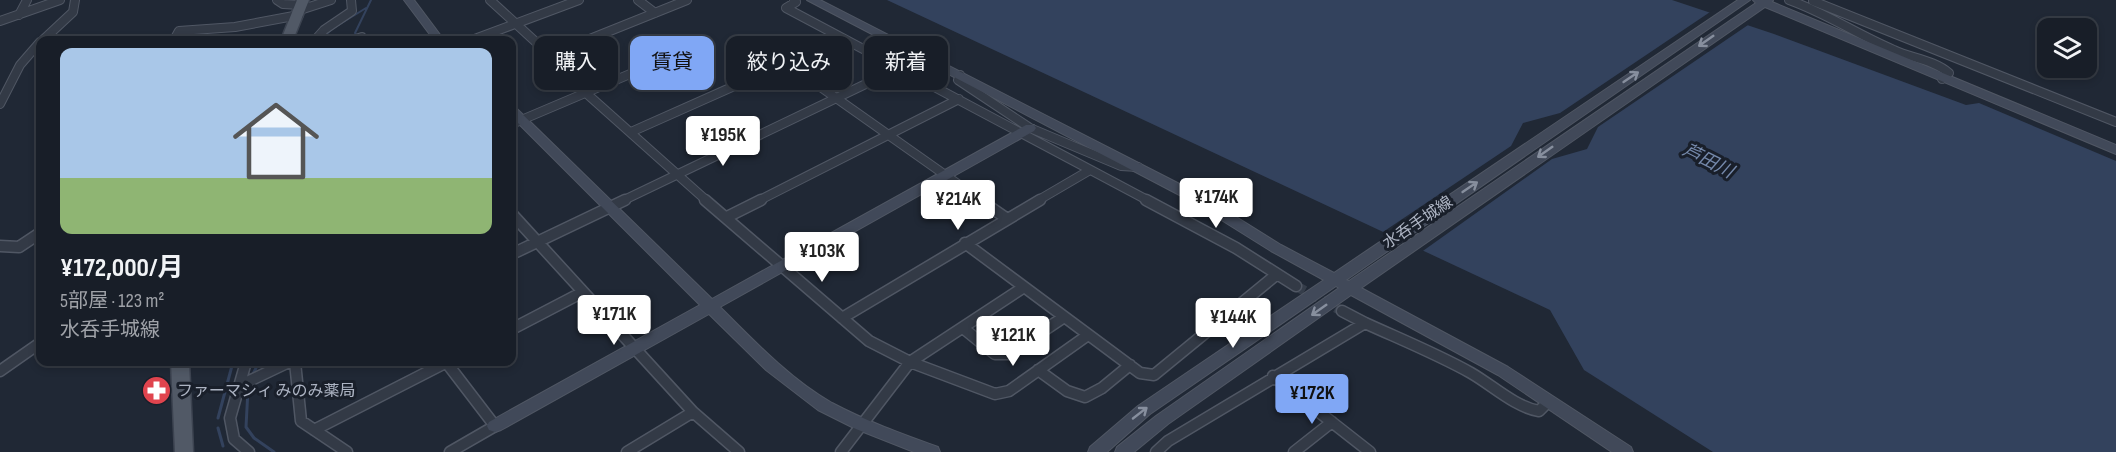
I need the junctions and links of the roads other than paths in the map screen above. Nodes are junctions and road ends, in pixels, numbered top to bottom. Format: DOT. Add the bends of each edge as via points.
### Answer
graph roads {
  1 [pos="27,0"];
  2 [pos="60,0"];
  3 [pos="75,0"];
  4 [pos="277,0"];
  5 [pos="331,0"];
  6 [pos="351,0"];
  7 [pos="410,0"];
  8 [pos="490,0"];
  9 [pos="579,0"];
  10 [pos="638,0"];
  11 [pos="687,0"];
  12 [pos="794,0"];
  13 [pos="812,0"];
  14 [pos="1789,0"];
  15 [pos="1755,2"];
  16 [pos="1811,2"];
  17 [pos="301,8"];
  18 [pos="655,13"];
  19 [pos="19,15"];
  20 [pos="0,21"];
  21 [pos="515,24"];
  22 [pos="47,36"];
  23 [pos="176,36"];
  24 [pos="289,36"];
  25 [pos="319,36"];
  26 [pos="437,36"];
  27 [pos="483,36"];
  28 [pos="598,36"];
  29 [pos="534,41"];
  30 [pos="36,46"];
  31 [pos="864,51"];
  32 [pos="630,74"];
  33 [pos="960,75"];
  34 [pos="1942,79"];
  35 [pos="864,85"];
  36 [pos="583,90"];
  37 [pos="726,90"];
  38 [pos="825,90"];
  39 [pos="940,90"];
  40 [pos="586,93"];
  41 [pos="836,98"];
  42 [pos="958,99"];
  43 [pos="0,104"];
  44 [pos="516,119"];
  45 [pos="516,120"];
  46 [pos="2116,122"];
  47 [pos="1026,130"];
  48 [pos="631,132"];
  49 [pos="888,135"];
  50 [pos="2116,150"];
  51 [pos="1138,167"];
  52 [pos="1090,170"];
  53 [pos="678,174"];
  54 [pos="946,176"];
  55 [pos="610,207"];
  56 [pos="516,218"];
  57 [pos="727,218"];
  58 [pos="1006,218"];
  59 [pos="36,236"];
  60 [pos="537,242"];
  61 [pos="965,243"];
  62 [pos="0,246"];
  63 [pos="516,252"];
  64 [pos="781,268"];
  65 [pos="1276,275"];
  66 [pos="1334,280"];
  67 [pos="1296,286"];
  68 [pos="1024,287"];
  69 [pos="1350,288"];
  70 [pos="583,292"];
  71 [pos="711,305"];
  72 [pos="1342,311"];
  73 [pos="1064,317"];
  74 [pos="842,318"];
  75 [pos="1365,323"];
  76 [pos="516,327"];
  77 [pos="963,328"];
  78 [pos="1088,335"];
  79 [pos="36,346"];
  80 [pos="635,348"];
  81 [pos="910,362"];
  82 [pos="1130,365"];
  83 [pos="180,366"];
  84 [pos="245,366"];
  85 [pos="281,366"];
  86 [pos="295,366"];
  87 [pos="439,366"];
  88 [pos="450,366"];
  89 [pos="1038,370"];
  90 [pos="0,371"];
  91 [pos="1273,376"];
  92 [pos="247,382"];
  93 [pos="1548,402"];
  94 [pos="693,412"];
  95 [pos="1332,422"];
  96 [pos="862,425"];
  97 [pos="495,426"];
  98 [pos="314,430"];
  99 [pos="184,452"];
  100 [pos="249,452"];
  101 [pos="347,452"];
  102 [pos="452,452"];
  103 [pos="627,452"];
  104 [pos="739,452"];
  105 [pos="841,452"];
  106 [pos="932,452"];
  107 [pos="1096,452"];
  108 [pos="1123,452"];
  109 [pos="1156,452"];
  110 [pos="1293,452"];
  111 [pos="1370,452"];
  112 [pos="1625,452"];
  1 -- 19 [label="street"];
  2 -- 19 [label="street"];
  3 -- 22 [label="street" via="73,12"];
  4 -- 17 [label="street"];
  5 -- 17 [label="street"];
  6 -- 25 [label="street" via="352,11"];
  7 -- 26 [label="street"];
  8 -- 21 [label="street"];
  9 -- 21 [label="street"];
  10 -- 18 [label="street"];
  11 -- 18 [label="street"];
  12 -- 31 [label="street" via="786,8"];
  13 -- 33 [label="street"];
  14 -- 16 [label="street"];
  15 -- 34 [label="street"];
  66 -- 15 [label="street, 水呑手城線, one-way"];
  15 -- 69 [label="street, 水呑手城線, one-way"];
  16 -- 34 [label="street" via="1894,51 1945,69 1948,74"];
  16 -- 46 [label="street"];
  17 -- 23 [label="street" via="235,27 179,32"];
  17 -- 24 [label="main road"];
  18 -- 28 [label="street"];
  19 -- 20 [label="street"];
  21 -- 27 [label="street"];
  21 -- 29 [label="street"];
  30 -- 43 [label="street" via="26,54"];
  32 -- 40 [label="street"];
  33 -- 47 [label="street" via="958,81"];
  33 -- 51 [label="street"];
  34 -- 50 [label="street"];
  35 -- 41 [label="street"];
  36 -- 40 [label="street"];
  37 -- 48 [label="street"];
  38 -- 41 [label="street"];
  39 -- 42 [label="street"];
  40 -- 44 [label="street"];
  40 -- 48 [label="street"];
  41 -- 49 [label="street"];
  41 -- 53 [label="street"];
  42 -- 47 [label="street"];
  42 -- 49 [label="street"];
  45 -- 55 [label="street"];
  47 -- 51 [label="street" via="1121,166"];
  47 -- 52 [label="street"];
  47 -- 54 [label="street"];
  48 -- 53 [label="street"];
  49 -- 54 [label="street"];
  49 -- 57 [label="street"];
  51 -- 66 [label="street"];
  52 -- 58 [label="street"];
  52 -- 65 [label="street"];
  53 -- 55 [label="street"];
  53 -- 57 [label="street"];
  54 -- 58 [label="street"];
  54 -- 64 [label="street"];
  55 -- 60 [label="street"];
  55 -- 71 [label="street"];
  56 -- 60 [label="street"];
  57 -- 64 [label="street"];
  58 -- 61 [label="street"];
  59 -- 62 [label="street" via="19,248"];
  60 -- 63 [label="street"];
  60 -- 70 [label="street"];
  61 -- 68 [label="street"];
  61 -- 74 [label="street"];
  64 -- 71 [label="street"];
  64 -- 74 [label="street"];
  65 -- 67 [label="street"];
  65 -- 82 [label="street" via="1154,375 1140,373"];
  66 -- 69 [label="street"];
  107 -- 66 [label="street, 水呑手城線, one-way" via="1144,410"];
  68 -- 73 [label="street"];
  68 -- 77 [label="street"];
  69 -- 93 [label="street" via="1503,371"];
  69 -- 108 [label="street, 水呑手城線, one-way" via="1162,420"];
  70 -- 76 [label="street"];
  70 -- 80 [label="street"];
  71 -- 80 [label="street"];
  71 -- 96 [label="street" via="771,366 824,406"];
  72 -- 75 [label="street"];
  73 -- 77 [label="street" via="1009,354 995,354"];
  73 -- 78 [label="street"];
  74 -- 81 [label="street" via="869,341"];
  75 -- 91 [label="street"];
  75 -- 93 [label="street" via="1460,367 1527,409 1539,411"];
  77 -- 81 [label="street"];
  78 -- 82 [label="street"];
  78 -- 89 [label="street"];
  79 -- 90 [label="street"];
  80 -- 94 [label="street"];
  80 -- 97 [label="street"];
  81 -- 89 [label="street" via="996,394 1009,391"];
  81 -- 96 [label="street"];
  82 -- 89 [label="street" via="1089,398 1074,398"];
  83 -- 99 [label="main road"];
  84 -- 100 [label="street" via="230,418 234,439"];
  85 -- 92 [label="street"];
  86 -- 98 [label="street" via="301,421"];
  87 -- 98 [label="street"];
  88 -- 97 [label="street"];
  91 -- 95 [label="street"];
  91 -- 109 [label="street"];
  93 -- 112 [label="street"];
  94 -- 103 [label="street"];
  94 -- 104 [label="street"];
  95 -- 110 [label="street"];
  95 -- 111 [label="street"];
  96 -- 105 [label="street"];
  96 -- 106 [label="street"];
  97 -- 102 [label="street"];
  98 -- 101 [label="street"];
}
